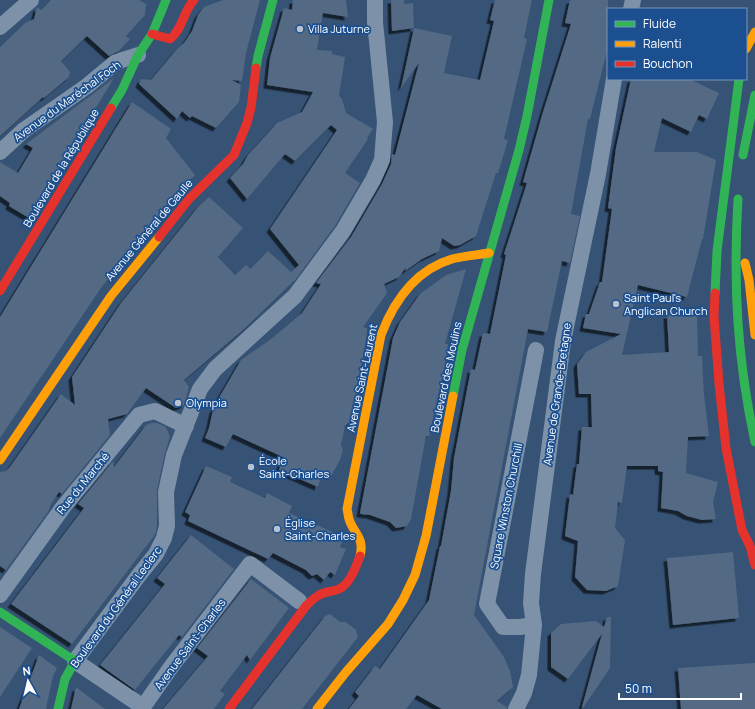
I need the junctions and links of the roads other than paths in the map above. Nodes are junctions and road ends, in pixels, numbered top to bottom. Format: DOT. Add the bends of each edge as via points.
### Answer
graph roads {
  1 [pos="31,0"];
  2 [pos="166,0"];
  3 [pos="194,0"];
  4 [pos="273,0"];
  5 [pos="375,0"];
  6 [pos="549,0"];
  7 [pos="0,26"];
  8 [pos="755,32"];
  9 [pos="152,34"];
  10 [pos="747,47"];
  11 [pos="138,55"];
  12 [pos="614,80"];
  13 [pos="739,80"];
  14 [pos="755,94"];
  15 [pos="0,152"];
  16 [pos="742,166"];
  17 [pos="739,192"];
  18 [pos="736,219"];
  19 [pos="489,253"];
  20 [pos="0,291"];
  21 [pos="755,335"];
  22 [pos="536,350"];
  23 [pos="186,426"];
  24 [pos="755,442"];
  25 [pos="0,460"];
  26 [pos="755,565"];
  27 [pos="0,595"];
  28 [pos="299,601"];
  29 [pos="0,612"];
  30 [pos="534,626"];
  31 [pos="74,661"];
  32 [pos="58,709"];
  33 [pos="229,709"];
  34 [pos="317,709"];
  35 [pos="516,709"];
  1 -- 7 [label="street"];
  2 -- 9 [label="main road, Boulevard de la République"];
  3 -- 9 [label="main road" via="186,8 178,32 174,36 170,39"];
  4 -- 25 [label="main road, Avenue Général de Gaulle" via="258,56 251,108 234,155 189,198 111,296"];
  5 -- 23 [label="street, Boulevard du Général Leclerc" via="385,122 382,160 374,180 343,231 295,296 211,374 200,389"];
  6 -- 19 [label="main road, Boulevard des Moulins" via="521,143"];
  8 -- 10 [label="main road"];
  9 -- 11 [label="main road, Boulevard de la République"];
  11 -- 15 [label="street, Avenue du Maréchal Foch" via="116,62 87,86 24,130"];
  11 -- 20 [label="main road, Boulevard de la République" via="122,90"];
  12 -- 30 [label="street, Avenue de Grande-Bretagne" via="598,174 563,341 533,574 531,603"];
  13 -- 26 [label="main road" via="717,251 714,316 726,448 742,530"];
  14 -- 16 [label="main road"];
  17 -- 18 [label="main road"];
  18 -- 21 [label="main road" via="749,280"];
  18 -- 24 [label="main road" via="734,268 737,327"];
  19 -- 33 [label="main road, Avenue Saint-Laurent" via="447,261 419,278 396,302 381,335 347,508 349,520 359,536 361,551 357,565 346,585 317,596 306,606"];
  19 -- 34 [label="main road, Boulevard des Moulins" via="462,350 428,528 415,575 388,624"];
  22 -- 30 [label="street, Square Winston Churchill" via="487,604 503,627"];
  23 -- 27 [label="street, Rue du Marché" via="155,411 139,416 64,506"];
  23 -- 31 [label="street, Boulevard du Général Leclerc" via="174,455 168,481 167,526 164,538 156,554"];
  28 -- 31 [label="street, Avenue Saint-Charles" via="250,564 143,708"];
  29 -- 31 [label="main road"];
  30 -- 35 [label="street, Avenue de Grande-Bretagne" via="529,675"];
  31 -- 32 [label="main road, Boulevard du Général Leclerc" via="65,679"];
}
